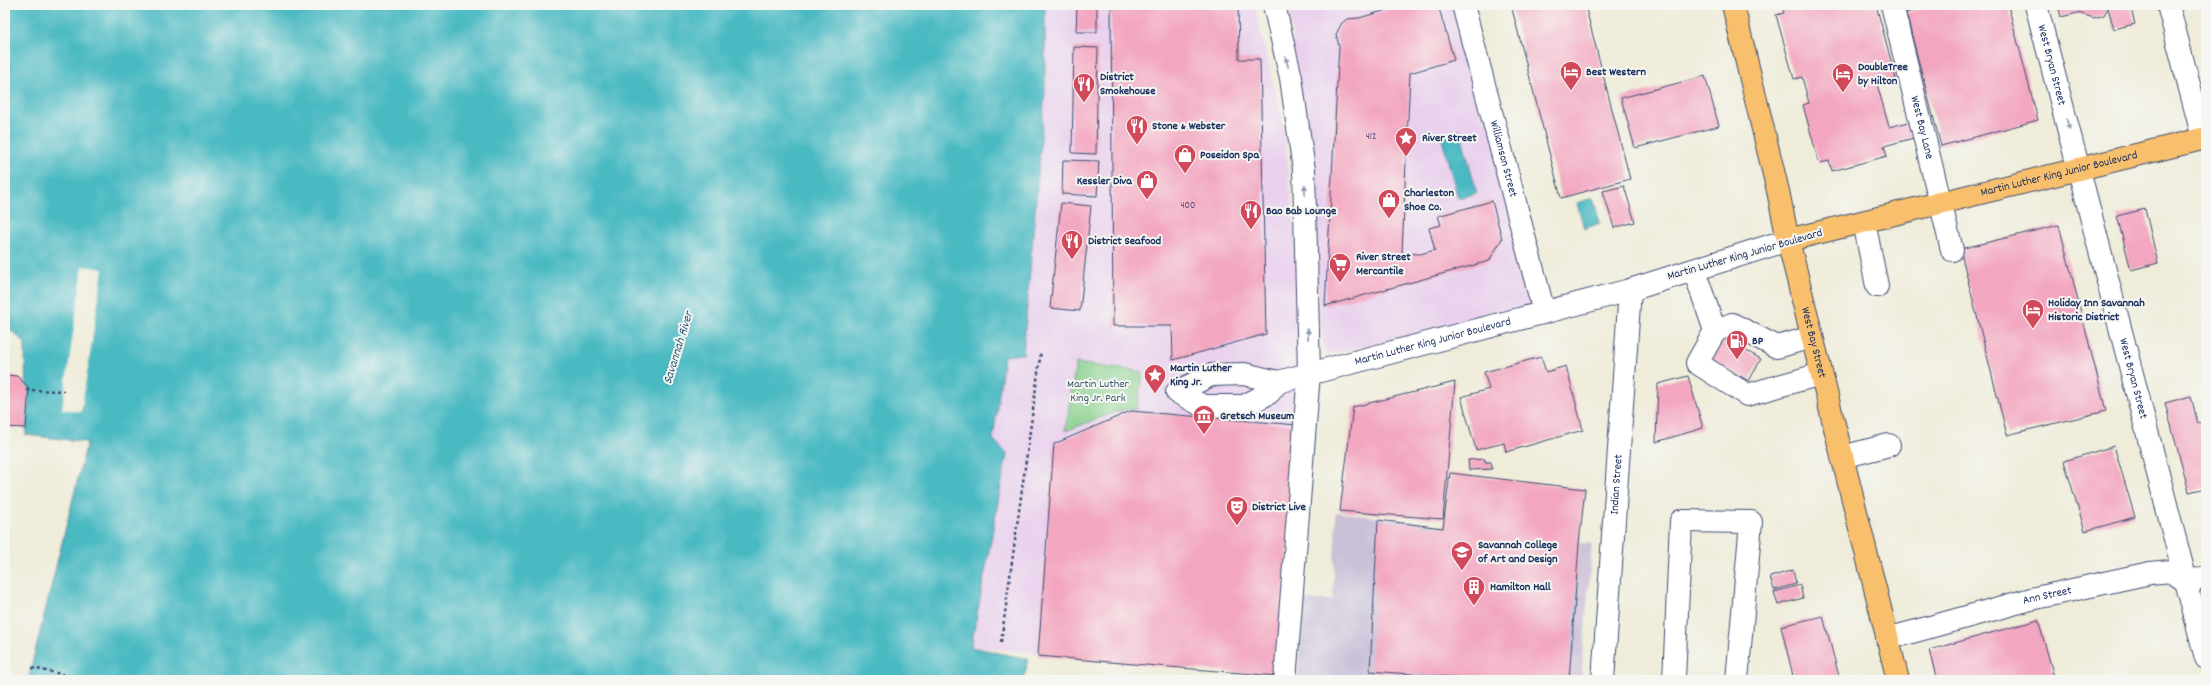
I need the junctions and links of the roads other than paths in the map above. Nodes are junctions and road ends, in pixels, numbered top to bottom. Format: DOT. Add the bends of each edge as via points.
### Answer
graph roads {
  1 [pos="1274,5"];
  2 [pos="1463,5"];
  3 [pos="1733,5"];
  4 [pos="1892,5"];
  5 [pos="2036,5"];
  6 [pos="2168,5"];
  7 [pos="2205,138"];
  8 [pos="2079,169"];
  9 [pos="1942,203"];
  10 [pos="1864,222"];
  11 [pos="1788,240"];
  12 [pos="1952,250"];
  13 [pos="1694,270"];
  14 [pos="1877,286"];
  15 [pos="1630,290"];
  16 [pos="1544,312"];
  17 [pos="1715,331"];
  18 [pos="1812,337"];
  19 [pos="1309,373"];
  20 [pos="1821,374"];
  21 [pos="1278,382"];
  22 [pos="1888,445"];
  23 [pos="1842,457"];
  24 [pos="2196,579"];
  25 [pos="1887,639"];
  26 [pos="2206,658"];
  27 [pos="1285,680"];
  28 [pos="1604,680"];
  29 [pos="1674,680"];
  30 [pos="1737,680"];
  31 [pos="1898,680"];
  19 -- 1 [label="street, one-way" via="1304,170 1291,78"];
  2 -- 16 [label="street, Williamson Street"];
  3 -- 11 [label="main road, West Bay Street"];
  4 -- 9 [label="street, West Bay Lane"];
  5 -- 8 [label="street, West Bryan Street, one-way"];
  6 -- 7 [label="street"];
  7 -- 8 [label="main road, Martin Luther King Junior Boulevard"];
  8 -- 9 [label="main road, Martin Luther King Junior Boulevard"];
  8 -- 24 [label="street, West Bryan Street"];
  9 -- 10 [label="main road, Martin Luther King Junior Boulevard"];
  9 -- 12 [label="street, West Bay Lane"];
  10 -- 11 [label="main road, Martin Luther King Junior Boulevard"];
  10 -- 14 [label="street"];
  11 -- 13 [label="street, Martin Luther King Junior Boulevard"];
  11 -- 18 [label="main road, West Bay Street"];
  13 -- 15 [label="street, Martin Luther King Junior Boulevard"];
  13 -- 17 [label="street"];
  15 -- 16 [label="street, Martin Luther King Junior Boulevard"];
  15 -- 28 [label="street, Indian Street"];
  16 -- 19 [label="street, Martin Luther King Junior Boulevard"];
  17 -- 18 [label="street" via="1732,324 1777,347"];
  17 -- 20 [label="street" via="1697,363 1747,395"];
  18 -- 20 [label="main road, West Bay Street"];
  19 -- 21 [label="street, Martin Luther King Junior Boulevard"];
  19 -- 27 [label="street"];
  20 -- 23 [label="main road, West Bay Street"];
  22 -- 23 [label="street"];
  23 -- 25 [label="main road, West Bay Street"];
  24 -- 25 [label="street, Ann Street" via="2171,571 2150,573 2031,599"];
  24 -- 26 [label="street, West Bryan Street"];
  25 -- 31 [label="main road, West Bay Street"];
  29 -- 30 [label="street" via="1681,521 1750,522"];
}
